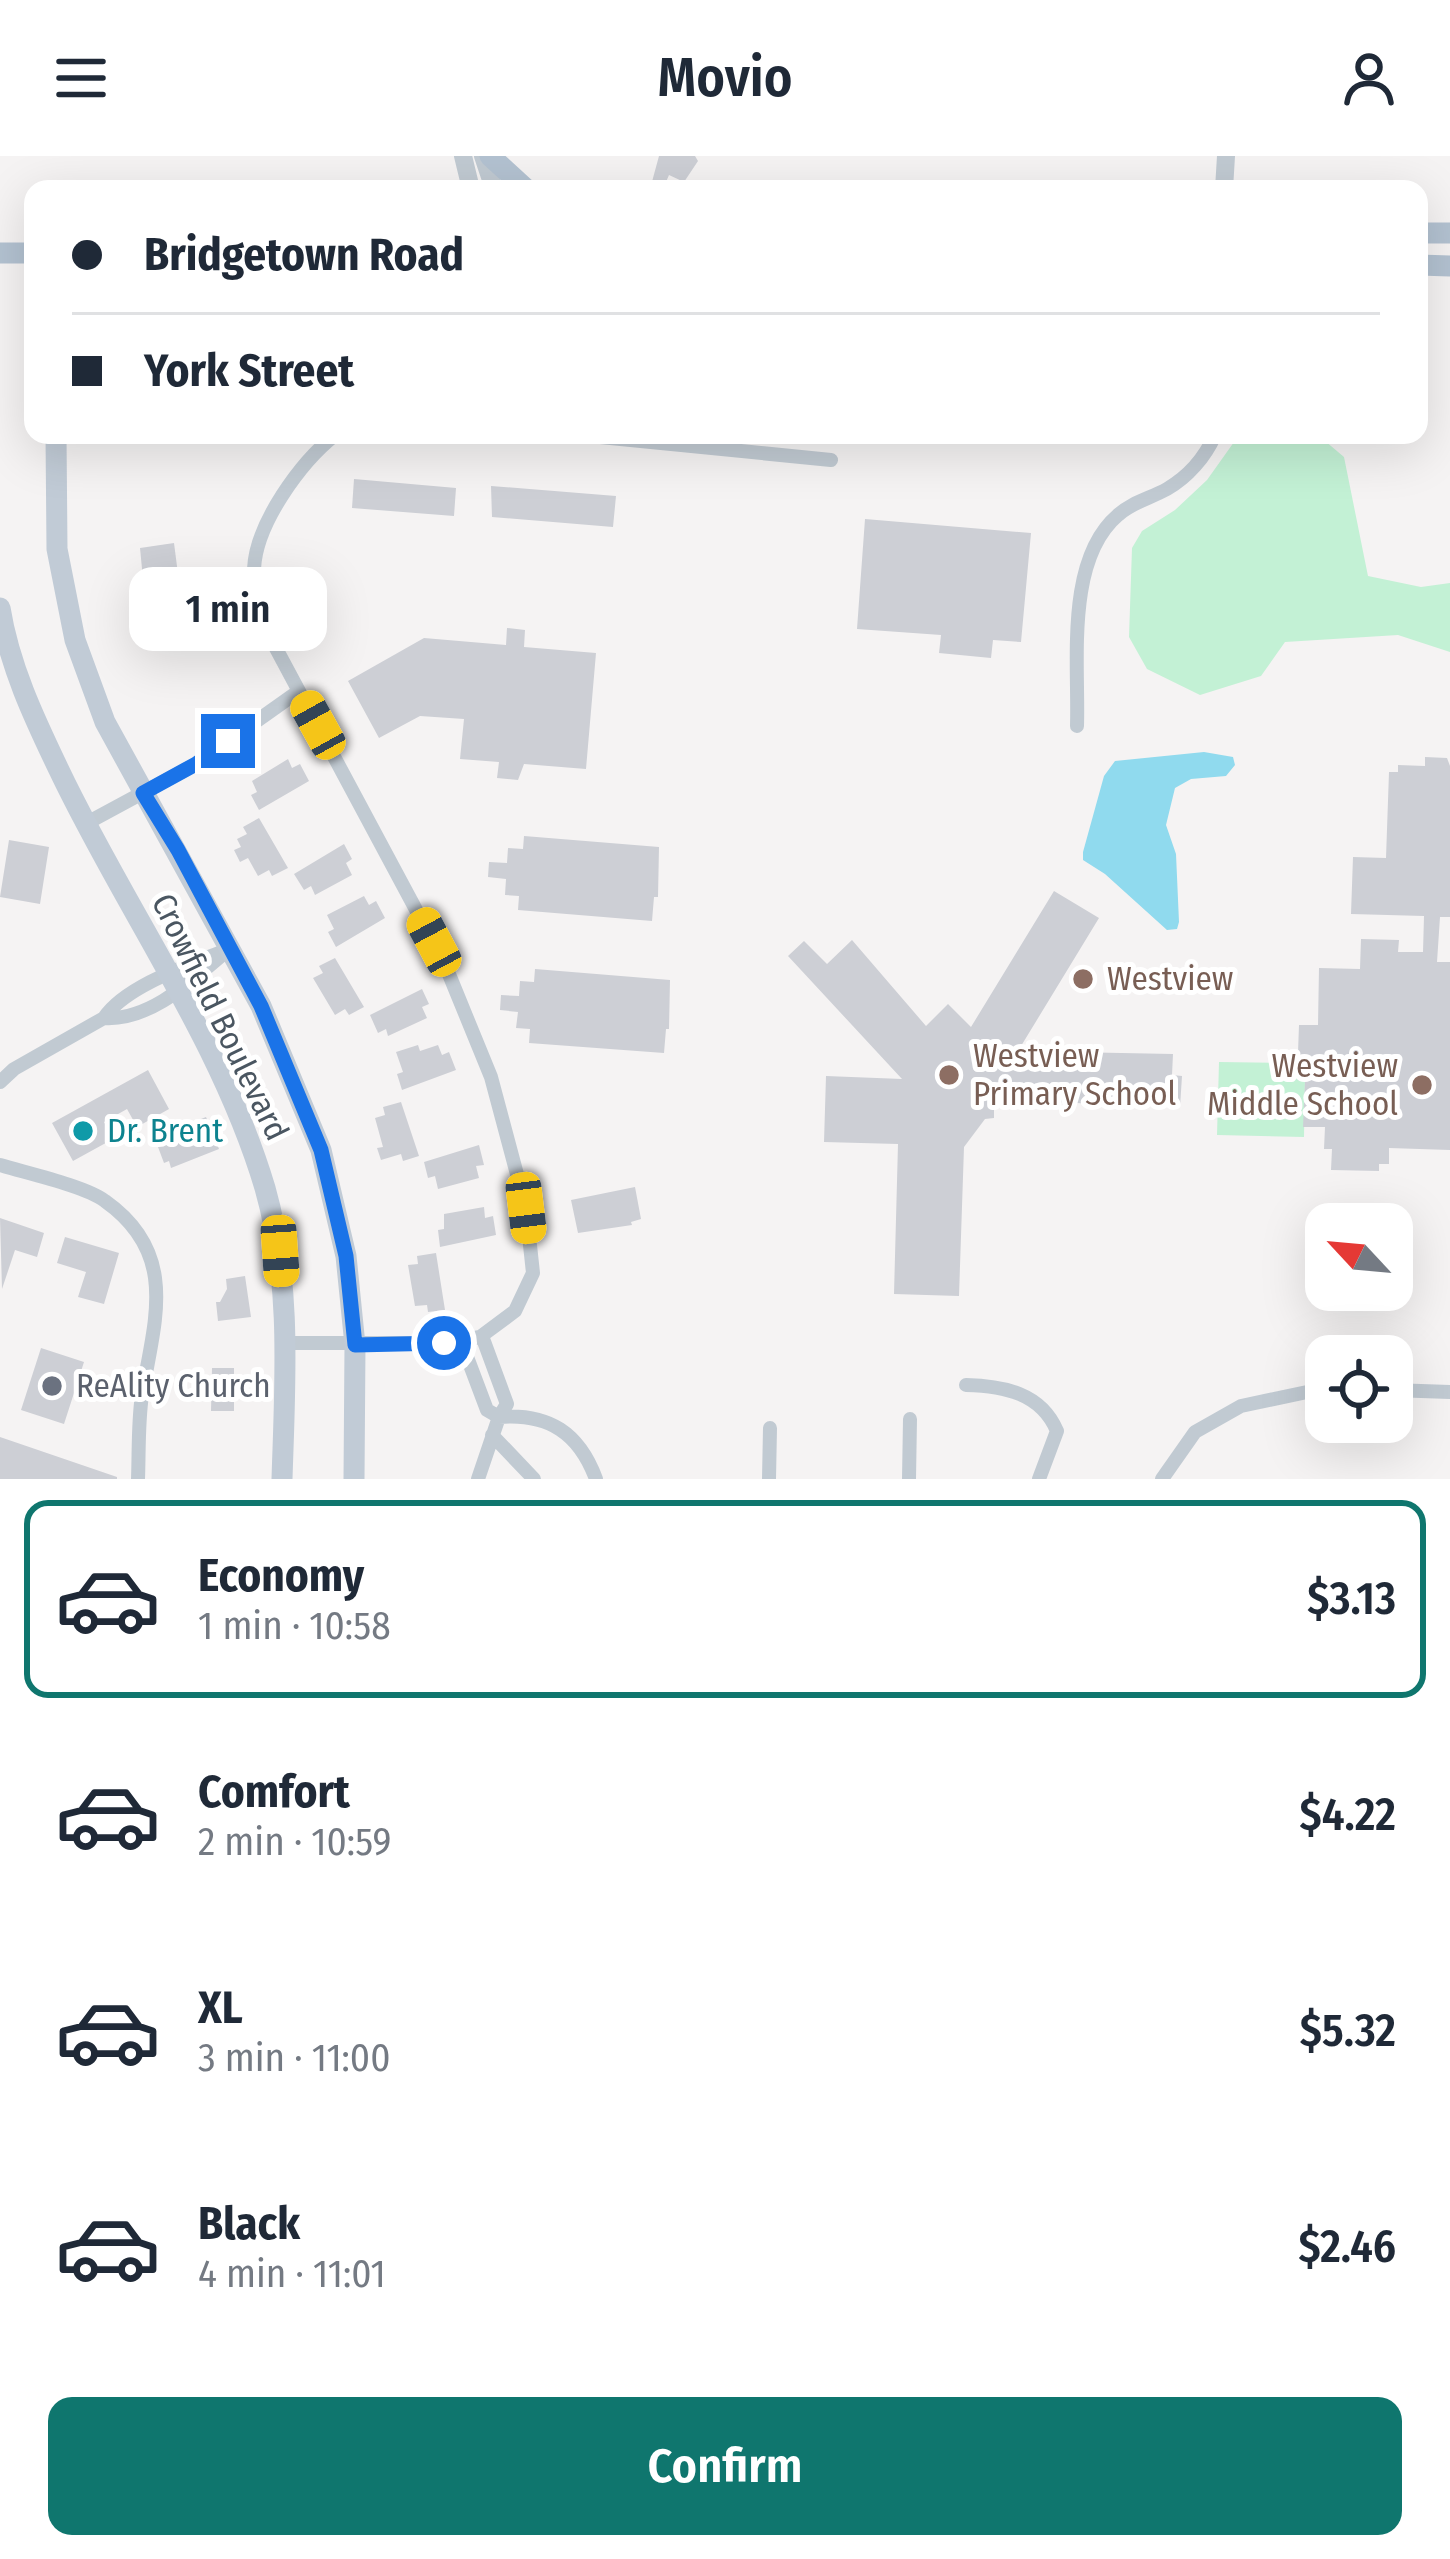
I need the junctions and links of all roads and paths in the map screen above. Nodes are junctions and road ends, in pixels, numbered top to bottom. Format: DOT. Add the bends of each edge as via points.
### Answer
graph roads {
  1 [pos="486,156"];
  2 [pos="515,180"];
  3 [pos="56,444"];
  4 [pos="324,444"];
  5 [pos="670,444"];
  6 [pos="1209,444"];
  7 [pos="831,460"];
  8 [pos="0,608"];
  9 [pos="299,691"];
  10 [pos="1077,726"];
  11 [pos="143,793"];
  12 [pos="85,824"];
  13 [pos="229,949"];
  14 [pos="172,984"];
  15 [pos="0,1082"];
  16 [pos="0,1165"];
  17 [pos="482,1336"];
  18 [pos="461,1341"];
  19 [pos="286,1343"];
  20 [pos="355,1345"];
  21 [pos="966,1385"];
  22 [pos="1413,1391"];
  23 [pos="1305,1392"];
  24 [pos="1450,1392"];
  25 [pos="499,1417"];
  26 [pos="910,1420"];
  27 [pos="770,1428"];
  28 [pos="492,1436"];
  29 [pos="138,1479"];
  30 [pos="282,1479"];
  31 [pos="354,1479"];
  32 [pos="478,1479"];
  33 [pos="534,1479"];
  34 [pos="596,1479"];
  35 [pos="769,1479"];
  36 [pos="909,1479"];
  37 [pos="1039,1479"];
  38 [pos="1162,1479"];
  1 -- 2 [label="main road"];
  3 -- 11 [label="main road, Crowfield Boulevard" via="57,549 75,640"];
  4 -- 9 [label="street" via="289,485 254,562 263,624"];
  5 -- 7 [label="street"];
  6 -- 10 [label="street" via="1192,470 1118,514 1085,565"];
  8 -- 12 [label="main road, Crowfield Boulevard" via="29,707"];
  9 -- 11 [label="street"];
  9 -- 17 [label="street" via="444,962 491,1077 526,1208 533,1273 514,1311"];
  11 -- 12 [label="street"];
  11 -- 13 [label="main road, Crowfield Boulevard"];
  12 -- 14 [label="main road, Crowfield Boulevard"];
  13 -- 14 [label="street"];
  13 -- 20 [label="main road, Crowfield Boulevard" via="287,1060 321,1150 346,1256"];
  14 -- 15 [label="street" via="113,1005"];
  14 -- 19 [label="main road, Crowfield Boulevard" via="264,1186 280,1251"];
  16 -- 29 [label="street" via="104,1199 150,1255 159,1293"];
  17 -- 18 [label="street"];
  17 -- 25 [label="street" via="507,1404"];
  18 -- 20 [label="street"];
  18 -- 25 [label="street" via="487,1410"];
  19 -- 20 [label="street"];
  19 -- 30 [label="main road, Crowfield Boulevard"];
  20 -- 31 [label="main road, Crowfield Boulevard"];
  21 -- 37 [label="street" via="1028,1396 1052,1418 1058,1431"];
  22 -- 24 [label="street"];
  23 -- 38 [label="street" via="1241,1406 1195,1432"];
  25 -- 28 [label="street"];
  25 -- 34 [label="street" via="526,1415 559,1429 587,1455"];
  26 -- 36 [label="street"];
  27 -- 35 [label="street"];
  28 -- 32 [label="street"];
  28 -- 33 [label="street"];
}
